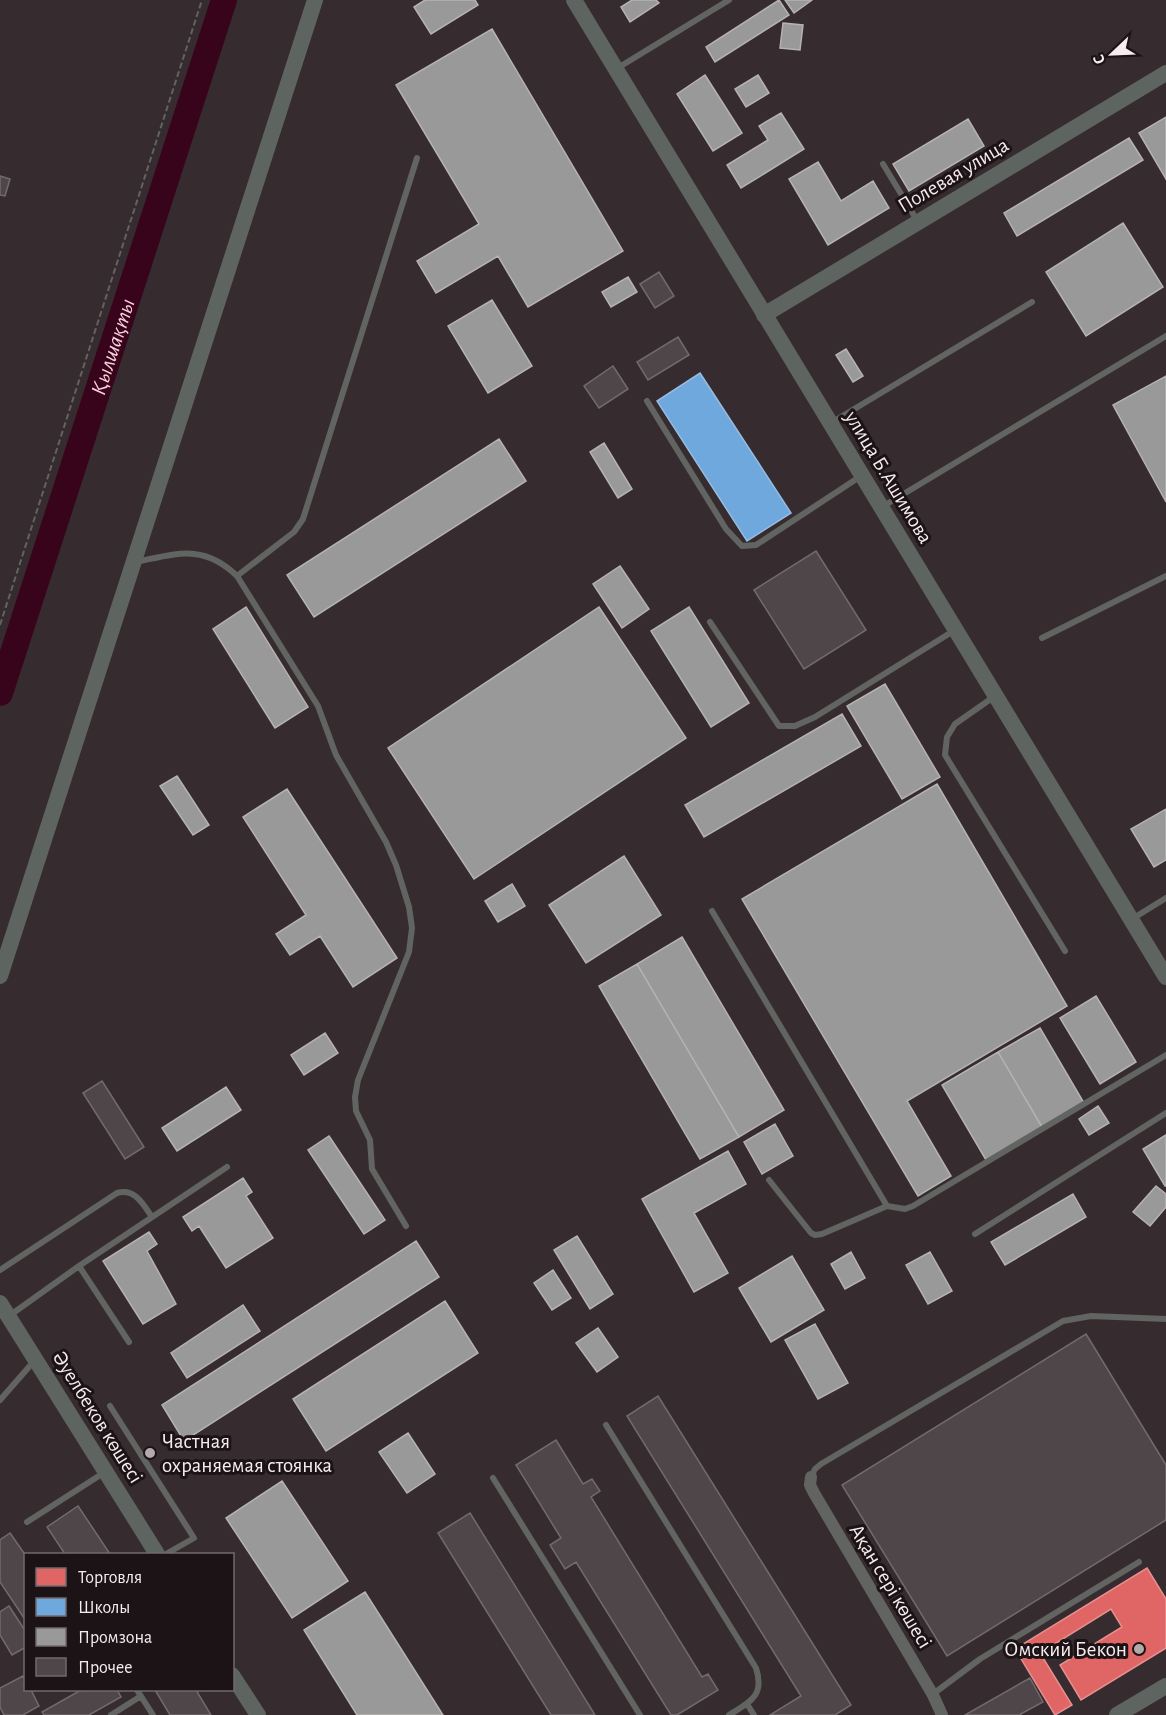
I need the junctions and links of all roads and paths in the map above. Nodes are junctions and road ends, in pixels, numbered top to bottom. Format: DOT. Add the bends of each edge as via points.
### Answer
graph roads {
  1 [pos="202,0"];
  2 [pos="315,0"];
  3 [pos="574,0"];
  4 [pos="729,0"];
  5 [pos="616,69"];
  6 [pos="1166,73"];
  7 [pos="417,158"];
  8 [pos="883,164"];
  9 [pos="918,222"];
  10 [pos="1032,302"];
  11 [pos="764,315"];
  12 [pos="1166,336"];
  13 [pos="647,401"];
  14 [pos="830,424"];
  15 [pos="862,476"];
  16 [pos="881,508"];
  17 [pos="134,562"];
  18 [pos="237,576"];
  19 [pos="1166,576"];
  20 [pos="710,622"];
  21 [pos="0,625"];
  22 [pos="955,630"];
  23 [pos="1042,638"];
  24 [pos="995,696"];
  25 [pos="1166,898"];
  26 [pos="712,911"];
  27 [pos="1131,920"];
  28 [pos="1065,951"];
  29 [pos="0,976"];
  30 [pos="1166,977"];
  31 [pos="1166,1055"];
  32 [pos="1166,1113"];
  33 [pos="227,1167"];
  34 [pos="769,1180"];
  35 [pos="887,1206"];
  36 [pos="152,1217"];
  37 [pos="406,1226"];
  38 [pos="975,1234"];
  39 [pos="79,1266"];
  40 [pos="0,1270"];
  41 [pos="4,1310"];
  42 [pos="1166,1319"];
  43 [pos="129,1342"];
  44 [pos="35,1360"];
  45 [pos="0,1400"];
  46 [pos="110,1406"];
  47 [pos="606,1425"];
  48 [pos="106,1472"];
  49 [pos="811,1477"];
  50 [pos="493,1478"];
  51 [pos="27,1522"];
  52 [pos="157,1553"];
  53 [pos="168,1553"];
  54 [pos="1139,1562"];
  55 [pos="234,1679"];
  56 [pos="1166,1686"];
  57 [pos="138,1691"];
  58 [pos="933,1695"];
  59 [pos="141,1696"];
  60 [pos="747,1704"];
  61 [pos="252,1713"];
  62 [pos="111,1715"];
  63 [pos="153,1715"];
  64 [pos="640,1715"];
  65 [pos="729,1715"];
  66 [pos="754,1715"];
  67 [pos="942,1715"];
  68 [pos="1117,1715"];
  1 -- 21 [label="path"];
  2 -- 17 [label="street"];
  3 -- 5 [label="street, улица Б.Ашимова"];
  4 -- 5 [label="lane"];
  5 -- 11 [label="street, улица Б.Ашимова"];
  6 -- 9 [label="street, Полевая улица"];
  7 -- 18 [label="lane" via="303,519 294,532"];
  8 -- 9 [label="lane"];
  9 -- 11 [label="street, Полевая улица"];
  10 -- 14 [label="lane"];
  11 -- 14 [label="street, улица Б.Ашимова"];
  12 -- 16 [label="lane"];
  13 -- 15 [label="lane" via="726,529 742,546 756,545"];
  14 -- 15 [label="street, улица Б.Ашимова"];
  15 -- 16 [label="street, улица Б.Ашимова"];
  16 -- 22 [label="street, улица Б.Ашимова"];
  17 -- 18 [label="lane" via="184,554 205,556 218,560"];
  17 -- 29 [label="street"];
  18 -- 37 [label="lane" via="318,706 336,755 386,842 409,908 409,952 354,1096 356,1111 370,1140 372,1169"];
  19 -- 23 [label="lane"];
  20 -- 22 [label="lane" via="779,726 795,726 814,717"];
  22 -- 24 [label="street, улица Б.Ашимова"];
  24 -- 27 [label="street, улица Б.Ашимова"];
  24 -- 28 [label="lane" via="956,724 947,737 945,754"];
  25 -- 27 [label="lane"];
  26 -- 35 [label="lane"];
  27 -- 30 [label="street, улица Б.Ашимова"];
  31 -- 35 [label="lane" via="914,1206"];
  32 -- 38 [label="lane"];
  33 -- 36 [label="lane"];
  34 -- 35 [label="lane" via="815,1235"];
  36 -- 39 [label="lane"];
  36 -- 40 [label="lane" via="138,1197 126,1191 117,1193"];
  39 -- 41 [label="lane"];
  39 -- 43 [label="lane"];
  41 -- 44 [label="street, Әуелбеков көшесі"];
  42 -- 49 [label="lane" via="1091,1316 1063,1321 821,1464"];
  44 -- 45 [label="lane"];
  44 -- 48 [label="street, Әуелбеков көшесі"];
  46 -- 53 [label="lane" via="194,1538"];
  47 -- 60 [label="lane" via="756,1668 760,1687"];
  48 -- 51 [label="lane"];
  48 -- 52 [label="street, Әуелбеков көшесі"];
  49 -- 58 [label="street, Ақан сері көшесі" via="814,1493"];
  50 -- 64 [label="lane"];
  54 -- 58 [label="lane" via="980,1659"];
  55 -- 61 [label="street"];
  56 -- 68 [label="street"];
  57 -- 59 [label="lane"];
  58 -- 67 [label="street, Ақан сері көшесі"];
  59 -- 62 [label="lane"];
  59 -- 63 [label="lane"];
  60 -- 65 [label="lane"];
  60 -- 66 [label="lane"];
}
